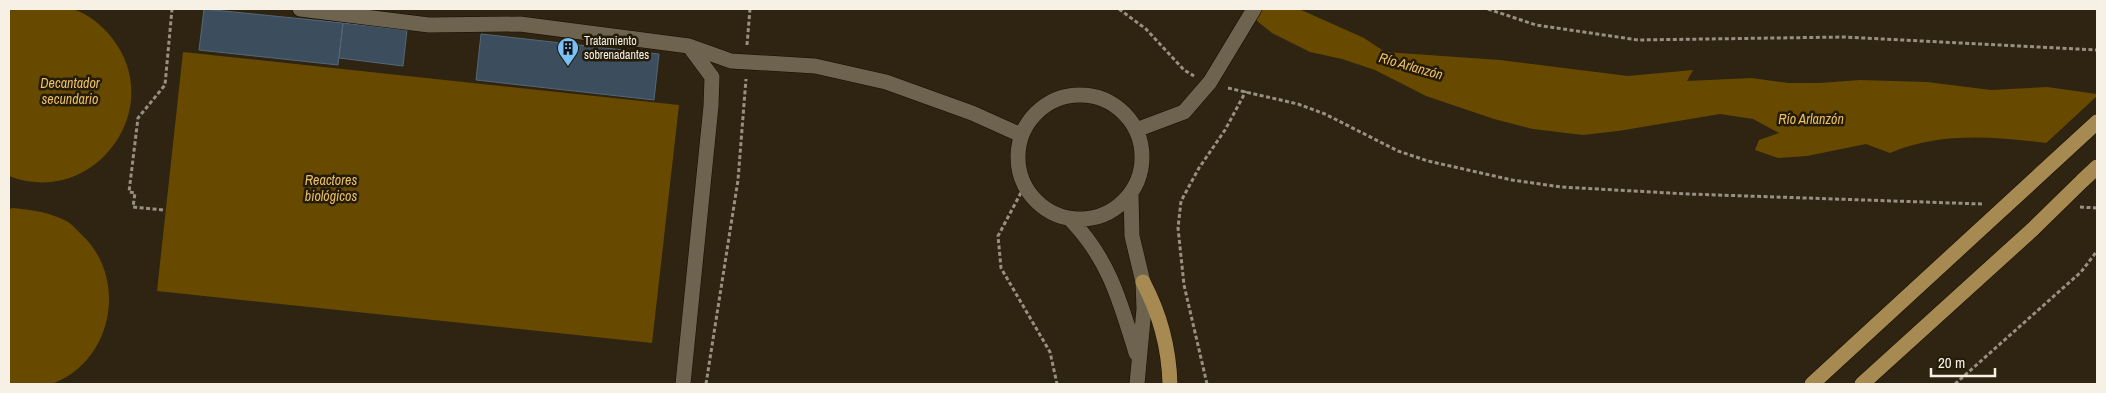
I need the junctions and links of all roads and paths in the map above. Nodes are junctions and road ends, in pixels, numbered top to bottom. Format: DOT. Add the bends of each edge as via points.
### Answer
graph roads {
  1 [pos="172,9"];
  2 [pos="300,9"];
  3 [pos="750,9"];
  4 [pos="1119,9"];
  5 [pos="1254,9"];
  6 [pos="1488,9"];
  7 [pos="689,46"];
  8 [pos="2097,50"];
  9 [pos="748,61"];
  10 [pos="1210,82"];
  11 [pos="1246,91"];
  12 [pos="2097,122"];
  13 [pos="1136,130"];
  14 [pos="1022,135"];
  15 [pos="2097,167"];
  16 [pos="1024,187"];
  17 [pos="1131,194"];
  18 [pos="1983,204"];
  19 [pos="2078,207"];
  20 [pos="2097,208"];
  21 [pos="163,210"];
  22 [pos="1070,219"];
  23 [pos="2097,251"];
  24 [pos="1143,282"];
  25 [pos="1138,359"];
  26 [pos="683,384"];
  27 [pos="706,384"];
  28 [pos="1057,384"];
  29 [pos="1137,384"];
  30 [pos="1170,384"];
  31 [pos="1207,384"];
  32 [pos="1812,384"];
  33 [pos="1862,384"];
  34 [pos="1955,384"];
  1 -- 21 [label="path" via="165,85 138,118 129,192 135,193 133,207"];
  2 -- 7 [label="street" via="429,25 520,24"];
  3 -- 9 [label="path"];
  4 -- 10 [label="path" via="1146,29 1184,70"];
  5 -- 10 [label="street"];
  6 -- 8 [label="path" via="1536,25 1638,40 1844,37"];
  7 -- 9 [label="street" via="731,61"];
  7 -- 26 [label="street" via="712,77 712,106"];
  9 -- 14 [label="street" via="815,66 886,82"];
  9 -- 27 [label="path" via="738,180"];
  10 -- 11 [label="path"];
  10 -- 13 [label="street" via="1184,112"];
  11 -- 18 [label="path" via="1325,114 1398,151 1512,180 1688,194"];
  11 -- 31 [label="path" via="1181,201 1178,228 1184,285"];
  12 -- 32 [label="main road, bridge"];
  13 -- 14 [label="street" via="1125,114 1109,102 1090,95 1070,95 1051,101 1035,113"];
  13 -- 17 [label="street" via="1142,149 1142,168"];
  14 -- 16 [label="street" via="1018,168"];
  15 -- 33 [label="main road, bridge"];
  16 -- 22 [label="street" via="1039,206"];
  16 -- 28 [label="path" via="998,236 1001,268 1050,352"];
  17 -- 22 [label="street" via="1107,214 1089,219"];
  17 -- 24 [label="street" via="1132,236"];
  19 -- 20 [label="path"];
  22 -- 25 [label="street" via="1102,259"];
  23 -- 34 [label="path" via="2081,272"];
  24 -- 25 [label="street" via="1144,309"];
  24 -- 30 [label="main road" via="1160,318"];
  25 -- 29 [label="street"];
}
